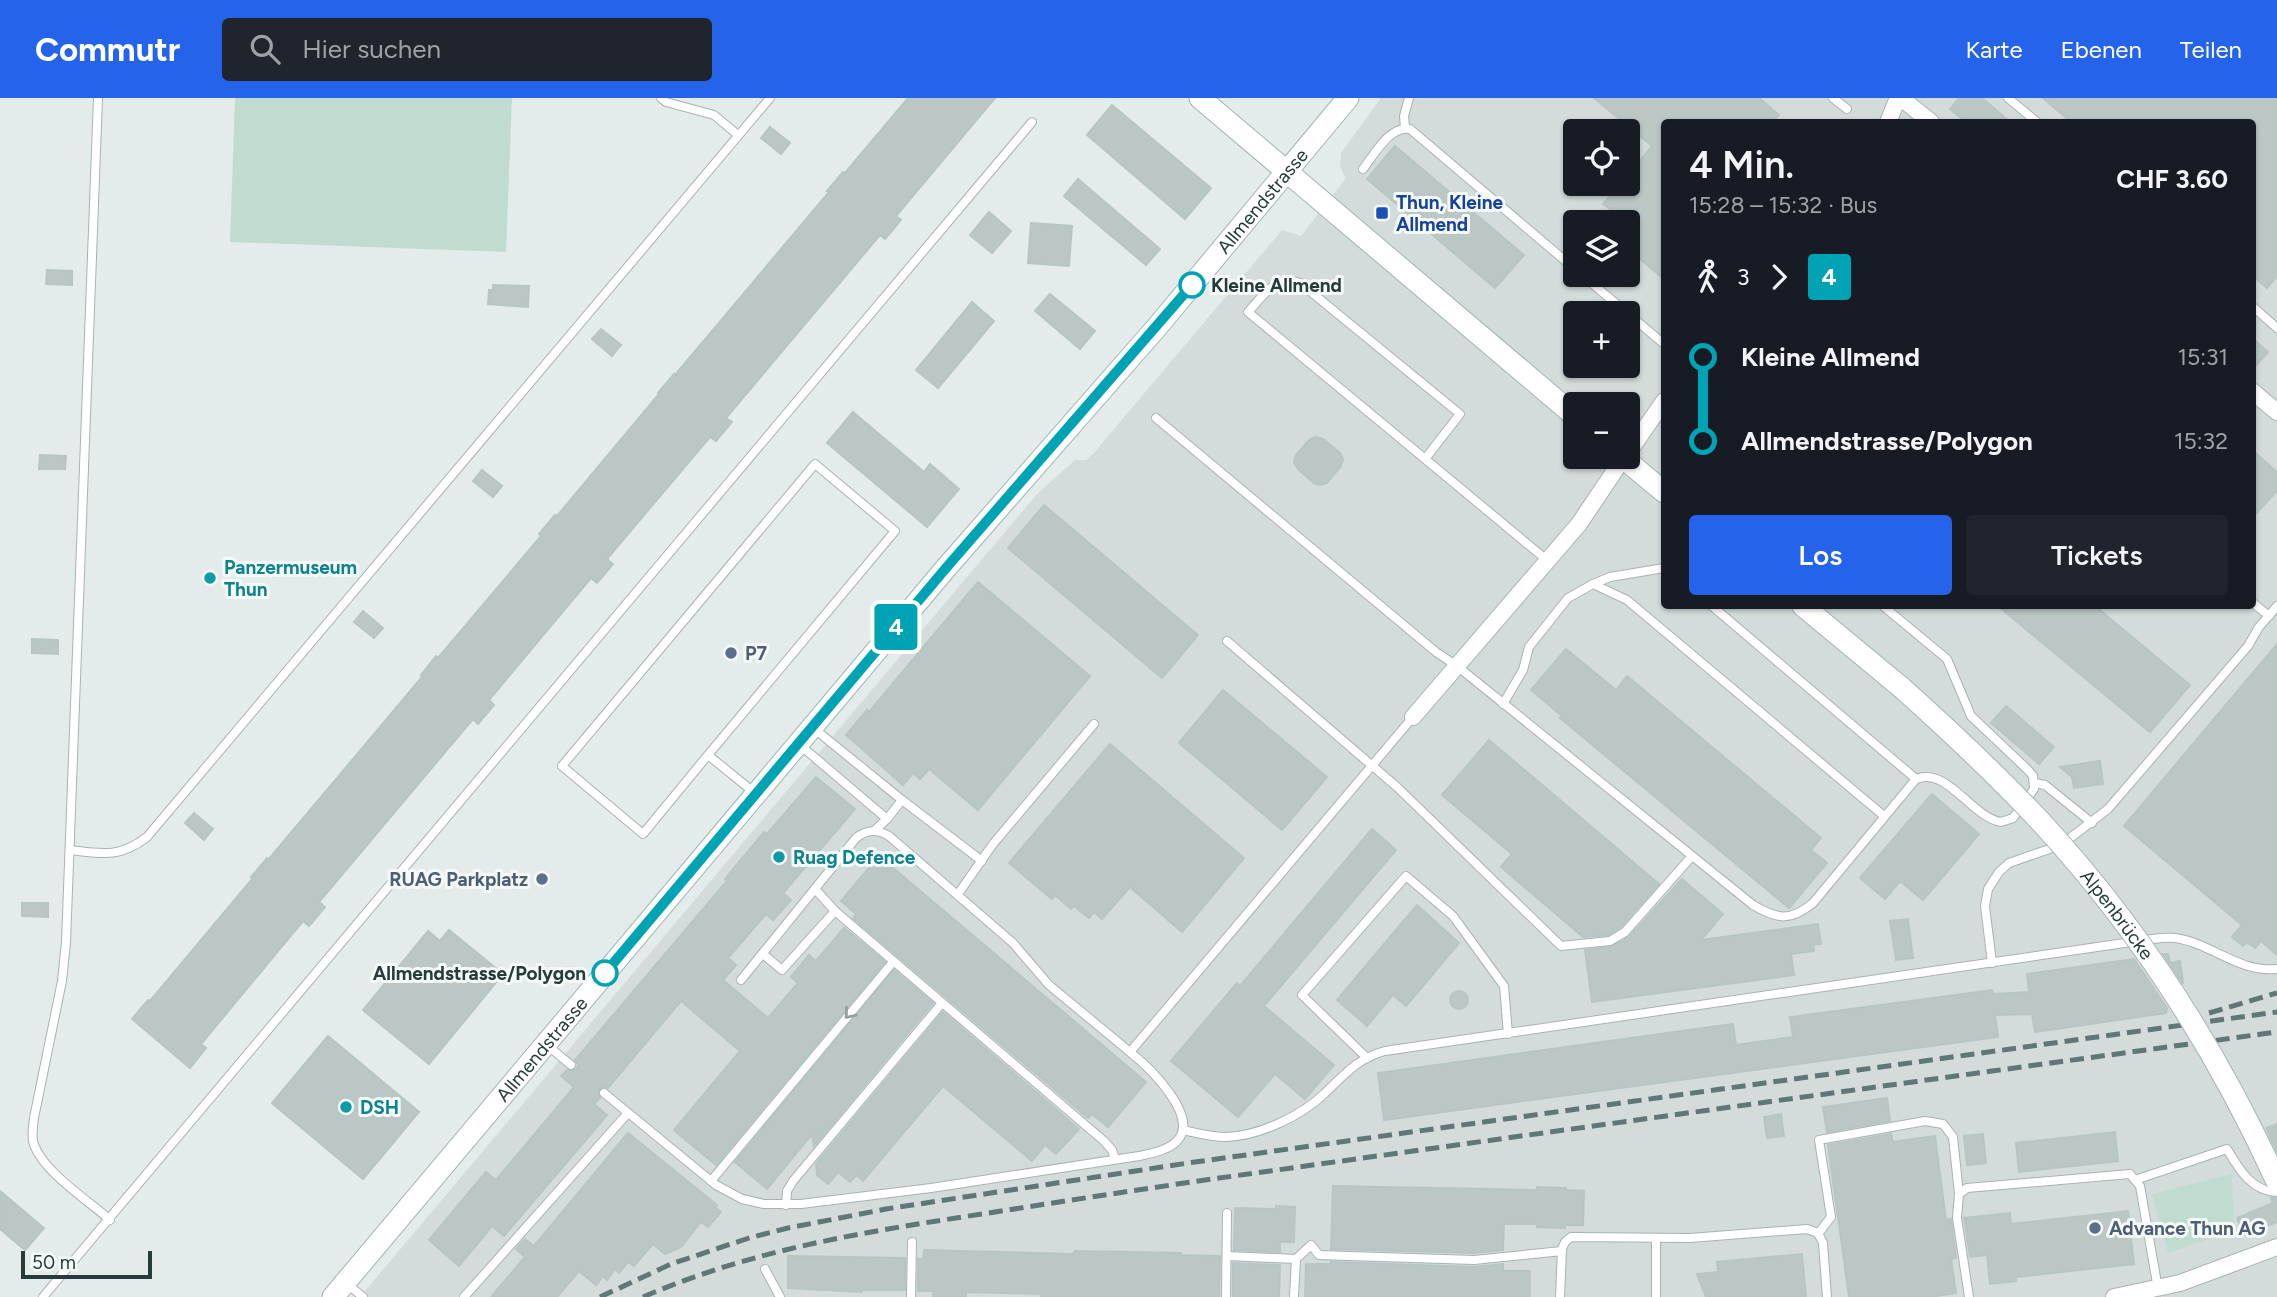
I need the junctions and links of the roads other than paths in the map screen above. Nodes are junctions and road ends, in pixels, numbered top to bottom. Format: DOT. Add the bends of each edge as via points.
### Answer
graph roads {
  1 [pos="98,98"];
  2 [pos="661,98"];
  3 [pos="770,98"];
  4 [pos="1200,98"];
  5 [pos="1348,98"];
  6 [pos="1409,98"];
  7 [pos="1833,98"];
  8 [pos="1900,98"];
  9 [pos="2008,98"];
  10 [pos="1847,109"];
  11 [pos="1890,119"];
  12 [pos="1927,119"];
  13 [pos="2033,119"];
  14 [pos="1032,122"];
  15 [pos="1405,128"];
  16 [pos="738,135"];
  17 [pos="1363,169"];
  18 [pos="1287,172"];
  19 [pos="1563,259"];
  20 [pos="1596,287"];
  21 [pos="2256,310"];
  22 [pos="2277,328"];
  23 [pos="1661,341"];
  24 [pos="2256,394"];
  25 [pos="1661,405"];
  26 [pos="1563,406"];
  27 [pos="2277,412"];
  28 [pos="1156,418"];
  29 [pos="1640,434"];
  30 [pos="1425,459"];
  31 [pos="1615,469"];
  32 [pos="1638,469"];
  33 [pos="1661,489"];
  34 [pos="1548,562"];
  35 [pos="1661,568"];
  36 [pos="1592,584"];
  37 [pos="2256,605"];
  38 [pos="2277,606"];
  39 [pos="1716,609"];
  40 [pos="1807,609"];
  41 [pos="1887,609"];
  42 [pos="2269,616"];
  43 [pos="1227,641"];
  44 [pos="1457,666"];
  45 [pos="1503,704"];
  46 [pos="1413,717"];
  47 [pos="1094,724"];
  48 [pos="805,735"];
  49 [pos="708,755"];
  50 [pos="1372,765"];
  51 [pos="1916,779"];
  52 [pos="2035,783"];
  53 [pos="755,794"];
  54 [pos="902,800"];
  55 [pos="1884,816"];
  56 [pos="887,819"];
  57 [pos="2092,823"];
  58 [pos="875,830"];
  59 [pos="70,850"];
  60 [pos="1692,856"];
  61 [pos="982,861"];
  62 [pos="816,889"];
  63 [pos="958,894"];
  64 [pos="835,911"];
  65 [pos="763,954"];
  66 [pos="893,962"];
  67 [pos="1992,964"];
  68 [pos="2277,969"];
  69 [pos="741,980"];
  70 [pos="942,1003"];
  71 [pos="1508,1034"];
  72 [pos="545,1044"];
  73 [pos="1130,1052"];
  74 [pos="1366,1057"];
  75 [pos="571,1065"];
  76 [pos="604,1093"];
  77 [pos="628,1113"];
  78 [pos="1183,1130"];
  79 [pos="1115,1159"];
  80 [pos="2135,1180"];
  81 [pos="711,1181"];
  82 [pos="2277,1182"];
  83 [pos="2277,1192"];
  84 [pos="1959,1194"];
  85 [pos="786,1205"];
  86 [pos="1227,1213"];
  87 [pos="110,1220"];
  88 [pos="1818,1234"];
  89 [pos="1657,1238"];
  90 [pos="912,1242"];
  91 [pos="2277,1247"];
  92 [pos="1562,1251"];
  93 [pos="1227,1256"];
  94 [pos="1296,1259"];
  95 [pos="765,1269"];
  96 [pos="2158,1289"];
  97 [pos="339,1290"];
  98 [pos="43,1297"];
  99 [pos="363,1297"];
  100 [pos="464,1297"];
  101 [pos="780,1297"];
  102 [pos="911,1297"];
  103 [pos="1226,1297"];
  104 [pos="1294,1297"];
  105 [pos="1560,1297"];
  106 [pos="1656,1297"];
  107 [pos="1827,1297"];
  108 [pos="1969,1297"];
  109 [pos="2120,1297"];
  1 -- 59 [label="lane"];
  2 -- 16 [label="lane" via="714,115"];
  3 -- 16 [label="lane"];
  4 -- 18 [label="main road"];
  5 -- 18 [label="main road, Allmendstrasse"];
  6 -- 15 [label="lane"];
  7 -- 10 [label="lane"];
  8 -- 11 [label="street"];
  8 -- 12 [label="street"];
  9 -- 13 [label="lane"];
  14 -- 87 [label="lane"];
  15 -- 17 [label="lane" via="1392,134"];
  15 -- 19 [label="lane"];
  16 -- 59 [label="lane" via="147,837 122,852"];
  18 -- 26 [label="main road"];
  18 -- 48 [label="main road, Allmendstrasse"];
  20 -- 23 [label="lane"];
  21 -- 22 [label="lane"];
  24 -- 27 [label="street"];
  25 -- 29 [label="street"];
  28 -- 44 [label="lane"];
  30 -- 30 [label="lane" via="1460,414 1300,283 1290,279 1272,286 1248,312"];
  30 -- 34 [label="lane"];
  31 -- 34 [label="street"];
  32 -- 33 [label="main road"];
  34 -- 44 [label="street"];
  35 -- 36 [label="lane"];
  36 -- 45 [label="lane" via="1568,598 1529,647 1523,670"];
  36 -- 55 [label="lane" via="1627,600"];
  37 -- 42 [label="lane"];
  38 -- 42 [label="lane"];
  39 -- 51 [label="lane"];
  40 -- 82 [label="main road, Alpenbrücke, bridge" via="1976,755 2118,913 2206,1044"];
  41 -- 52 [label="lane" via="1947,659 1971,716 2028,770"];
  42 -- 57 [label="lane" via="2248,646"];
  43 -- 50 [label="lane"];
  44 -- 45 [label="lane"];
  44 -- 46 [label="street"];
  45 -- 60 [label="lane"];
  46 -- 50 [label="lane"];
  47 -- 61 [label="lane"];
  48 -- 53 [label="main road, Allmendstrasse"];
  48 -- 54 [label="lane"];
  48 -- 56 [label="lane"];
  49 -- 49 [label="lane" via="643,834 562,766 814,464 895,531"];
  49 -- 53 [label="lane"];
  50 -- 60 [label="lane" via="1562,946 1610,941 1625,932"];
  50 -- 73 [label="lane"];
  51 -- 52 [label="lane" via="1940,779 1984,816 2001,822 2013,818"];
  51 -- 55 [label="lane"];
  52 -- 57 [label="lane" via="2045,785"];
  53 -- 72 [label="main road, Allmendstrasse"];
  54 -- 56 [label="lane"];
  54 -- 61 [label="lane"];
  55 -- 60 [label="lane" via="1813,903 1786,917 1753,905"];
  56 -- 58 [label="lane"];
  57 -- 67 [label="lane" via="2062,845 2009,863 1991,881 1985,905"];
  58 -- 62 [label="lane" via="856,838"];
  58 -- 63 [label="lane" via="889,836"];
  59 -- 87 [label="lane" via="62,981 33,1139 54,1172"];
  61 -- 63 [label="lane"];
  62 -- 64 [label="lane"];
  62 -- 65 [label="lane"];
  63 -- 73 [label="lane" via="1013,943 1049,985"];
  64 -- 65 [label="lane" via="782,970"];
  64 -- 66 [label="lane"];
  65 -- 69 [label="lane"];
  66 -- 70 [label="lane"];
  66 -- 81 [label="lane, one-way"];
  67 -- 68 [label="lane" via="2173,937 2250,967"];
  67 -- 71 [label="lane"];
  70 -- 79 [label="lane" via="1104,1141"];
  70 -- 85 [label="lane" via="793,1181"];
  71 -- 74 [label="lane"];
  71 -- 74 [label="lane" via="1504,986 1453,916 1406,876 1301,995"];
  72 -- 75 [label="lane"];
  72 -- 97 [label="main road, Allmendstrasse"];
  73 -- 78 [label="lane" via="1163,1082"];
  74 -- 78 [label="lane" via="1294,1118 1229,1137"];
  76 -- 77 [label="lane"];
  77 -- 81 [label="lane"];
  77 -- 100 [label="lane"];
  78 -- 79 [label="lane" via="1168,1147"];
  79 -- 85 [label="lane"];
  80 -- 83 [label="lane" via="2227,1149 2245,1178"];
  80 -- 84 [label="lane" via="2130,1174 1967,1188"];
  80 -- 96 [label="lane" via="2140,1186"];
  81 -- 85 [label="lane" via="742,1199"];
  84 -- 88 [label="lane" via="1953,1137 1943,1124 1925,1121 1819,1140 1831,1217"];
  84 -- 108 [label="lane" via="1957,1218"];
  86 -- 93 [label="lane"];
  87 -- 98 [label="lane"];
  88 -- 89 [label="lane" via="1807,1229"];
  88 -- 107 [label="lane" via="1823,1243"];
  89 -- 92 [label="lane" via="1571,1237"];
  89 -- 106 [label="lane"];
  90 -- 102 [label="lane"];
  91 -- 96 [label="street"];
  92 -- 94 [label="lane" via="1474,1260 1319,1255 1311,1245"];
  92 -- 105 [label="lane"];
  93 -- 94 [label="lane"];
  93 -- 103 [label="lane"];
  94 -- 104 [label="lane"];
  95 -- 101 [label="lane"];
  96 -- 109 [label="street"];
  97 -- 99 [label="lane"];
}
